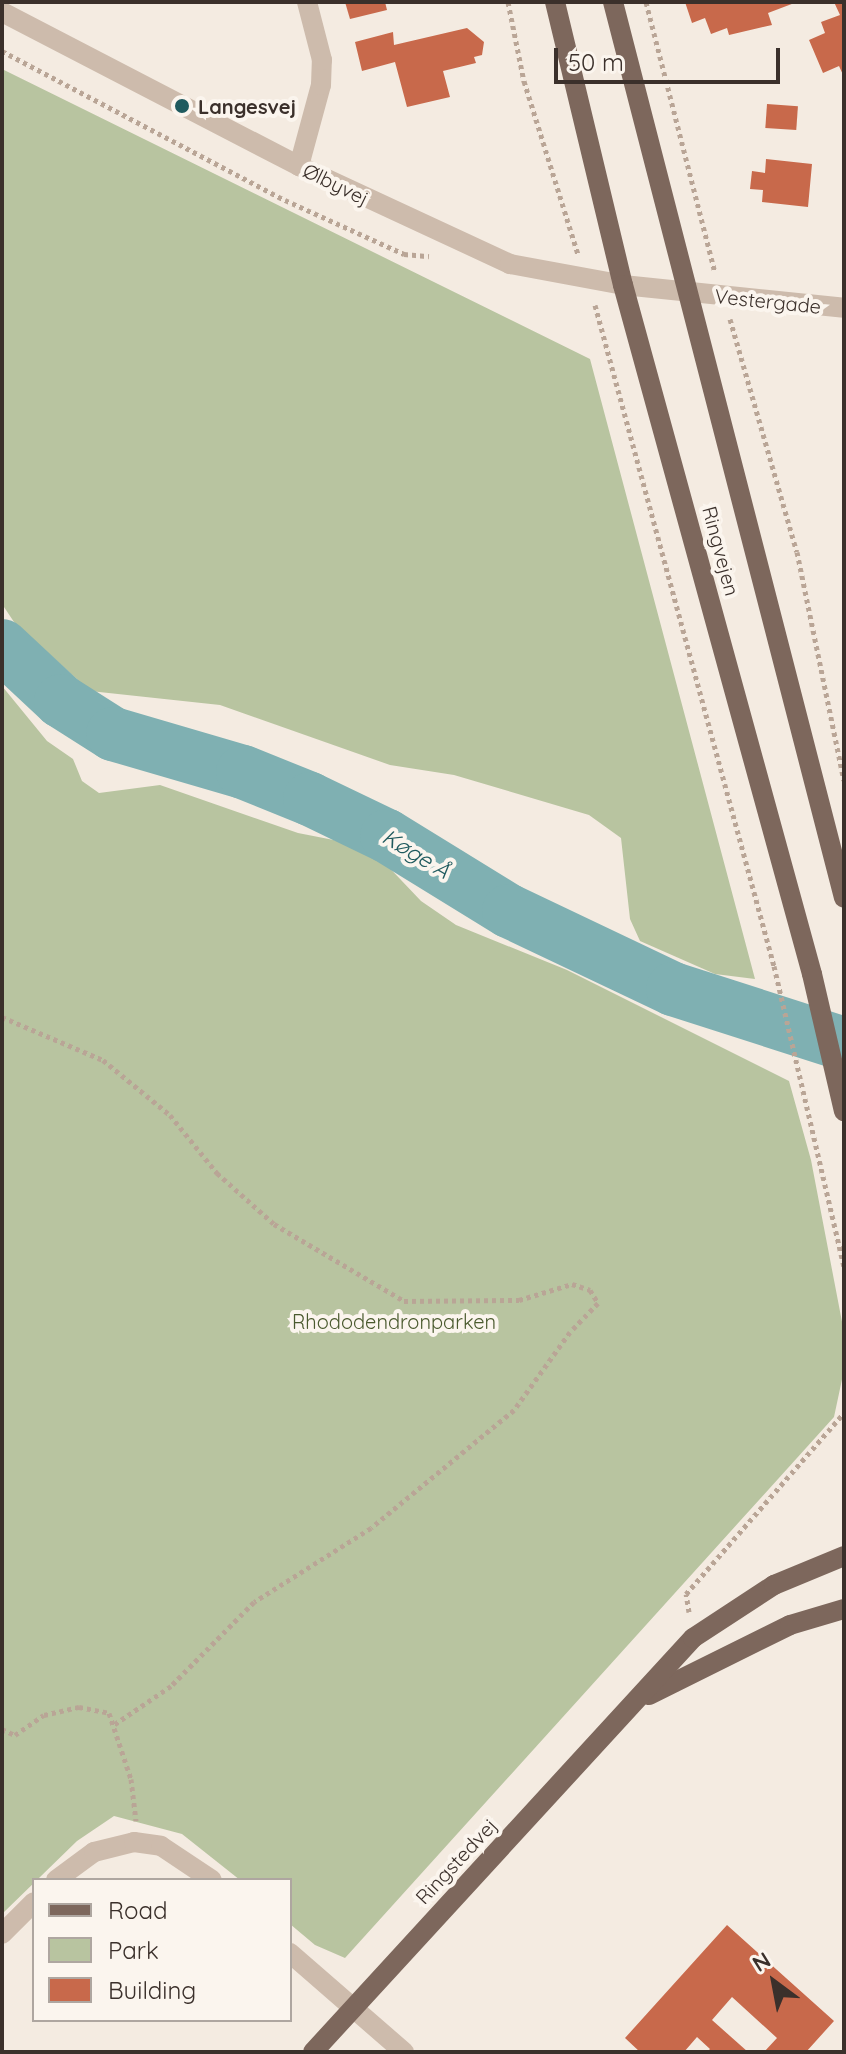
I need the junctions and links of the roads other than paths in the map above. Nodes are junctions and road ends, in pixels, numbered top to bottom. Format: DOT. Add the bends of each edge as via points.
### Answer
graph roads {
  1 [pos="307,2"];
  2 [pos="555,2"];
  3 [pos="613,2"];
  4 [pos="2,12"];
  5 [pos="299,166"];
  6 [pos="623,285"];
  7 [pos="692,294"];
  8 [pos="844,308"];
  9 [pos="844,898"];
  10 [pos="842,1103"];
  11 [pos="844,1556"];
  12 [pos="844,1609"];
  13 [pos="636,1703"];
  14 [pos="59,1878"];
  15 [pos="209,1878"];
  16 [pos="32,1904"];
  17 [pos="2,1934"];
  18 [pos="292,1955"];
  19 [pos="350,2010"];
  20 [pos="313,2052"];
  21 [pos="404,2052"];
  1 -- 5 [label="street" via="322,60 321,85"];
  2 -- 6 [label="main road, Ringvejen"];
  3 -- 7 [label="main road, Ringvejen"];
  4 -- 5 [label="street, Ølbyvej"];
  5 -- 6 [label="street, Ølbyvej" via="510,264"];
  6 -- 7 [label="street, Ølbyvej"];
  6 -- 10 [label="main road, Ringvejen" via="812,974"];
  7 -- 8 [label="street, Vestergade"];
  7 -- 9 [label="main road, Ringvejen"];
  11 -- 13 [label="main road, Ringstedvej" via="774,1585 693,1638"];
  12 -- 13 [label="main road, Ringstedvej" via="790,1625"];
  13 -- 19 [label="main road, Ringstedvej"];
  14 -- 15 [label="street" via="94,1852 134,1842 161,1846"];
  16 -- 17 [label="street"];
  18 -- 19 [label="street"];
  19 -- 20 [label="main road, Ringstedvej"];
  19 -- 21 [label="street"];
}
